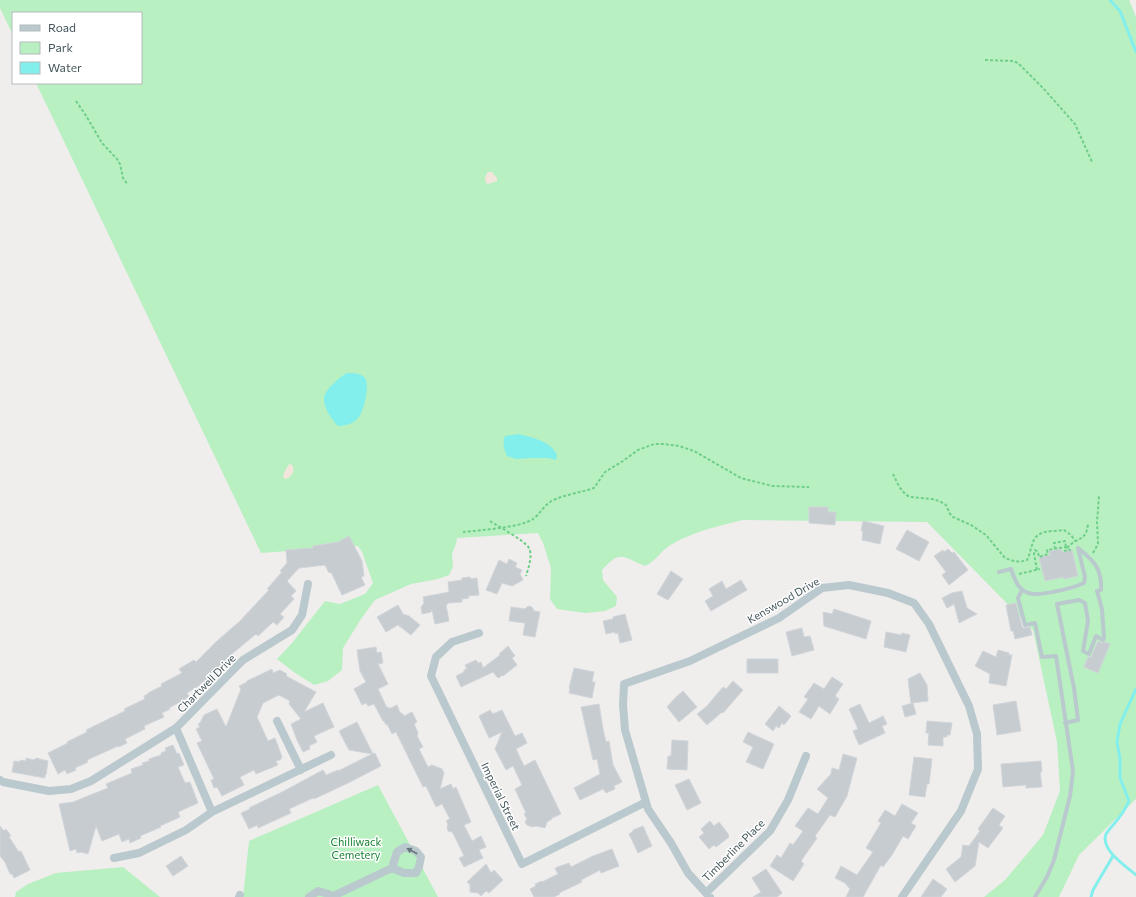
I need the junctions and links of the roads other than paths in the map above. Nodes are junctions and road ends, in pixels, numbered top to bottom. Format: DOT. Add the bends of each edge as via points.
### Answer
graph roads {
  1 [pos="999,572"];
  2 [pos="308,584"];
  3 [pos="1022,590"];
  4 [pos="479,633"];
  5 [pos="277,721"];
  6 [pos="1066,723"];
  7 [pos="176,728"];
  8 [pos="331,755"];
  9 [pos="806,756"];
  10 [pos="301,770"];
  11 [pos="0,780"];
  12 [pos="646,802"];
  13 [pos="212,812"];
  14 [pos="114,858"];
  15 [pos="392,868"];
  16 [pos="708,895"];
  17 [pos="309,897"];
  18 [pos="331,897"];
  19 [pos="902,897"];
  20 [pos="1035,897"];
  1 -- 3 [label="lane" via="1011,569"];
  2 -- 7 [label="street, Chartwell Drive" via="302,615 292,630 243,660"];
  3 -- 6 [label="lane" via="1018,598 1025,626 1035,623 1042,657 1056,656"];
  3 -- 6 [label="lane" via="1026,593 1044,594 1084,583 1078,548 1094,561 1099,569 1102,580 1101,590 1097,591 1102,609 1104,637 1103,640 1096,636 1089,654 1083,651 1088,621 1085,603 1078,600 1057,604 1078,720"];
  4 -- 12 [label="street, Imperial Street" via="452,642 436,657 431,676 522,864"];
  5 -- 10 [label="street"];
  6 -- 20 [label="lane" via="1073,771 1070,796 1054,860"];
  7 -- 11 [label="street, Chartwell Drive" via="91,781 70,789 49,791"];
  7 -- 13 [label="street, Chartwell Drive"];
  8 -- 10 [label="street"];
  9 -- 16 [label="street, Timberline Place" via="788,800 770,831"];
  10 -- 13 [label="street"];
  12 -- 16 [label="street, Kenswood Drive" via="688,873"];
  12 -- 19 [label="street, Kenswood Drive" via="625,730 624,684 690,661 779,618 822,588 849,584 888,593 914,603 929,624 969,706 977,734 978,769 961,811"];
  13 -- 14 [label="street" via="186,830 139,853"];
  15 -- 18 [label="street"];
  17 -- 18 [label="street" via="318,891"];
}
